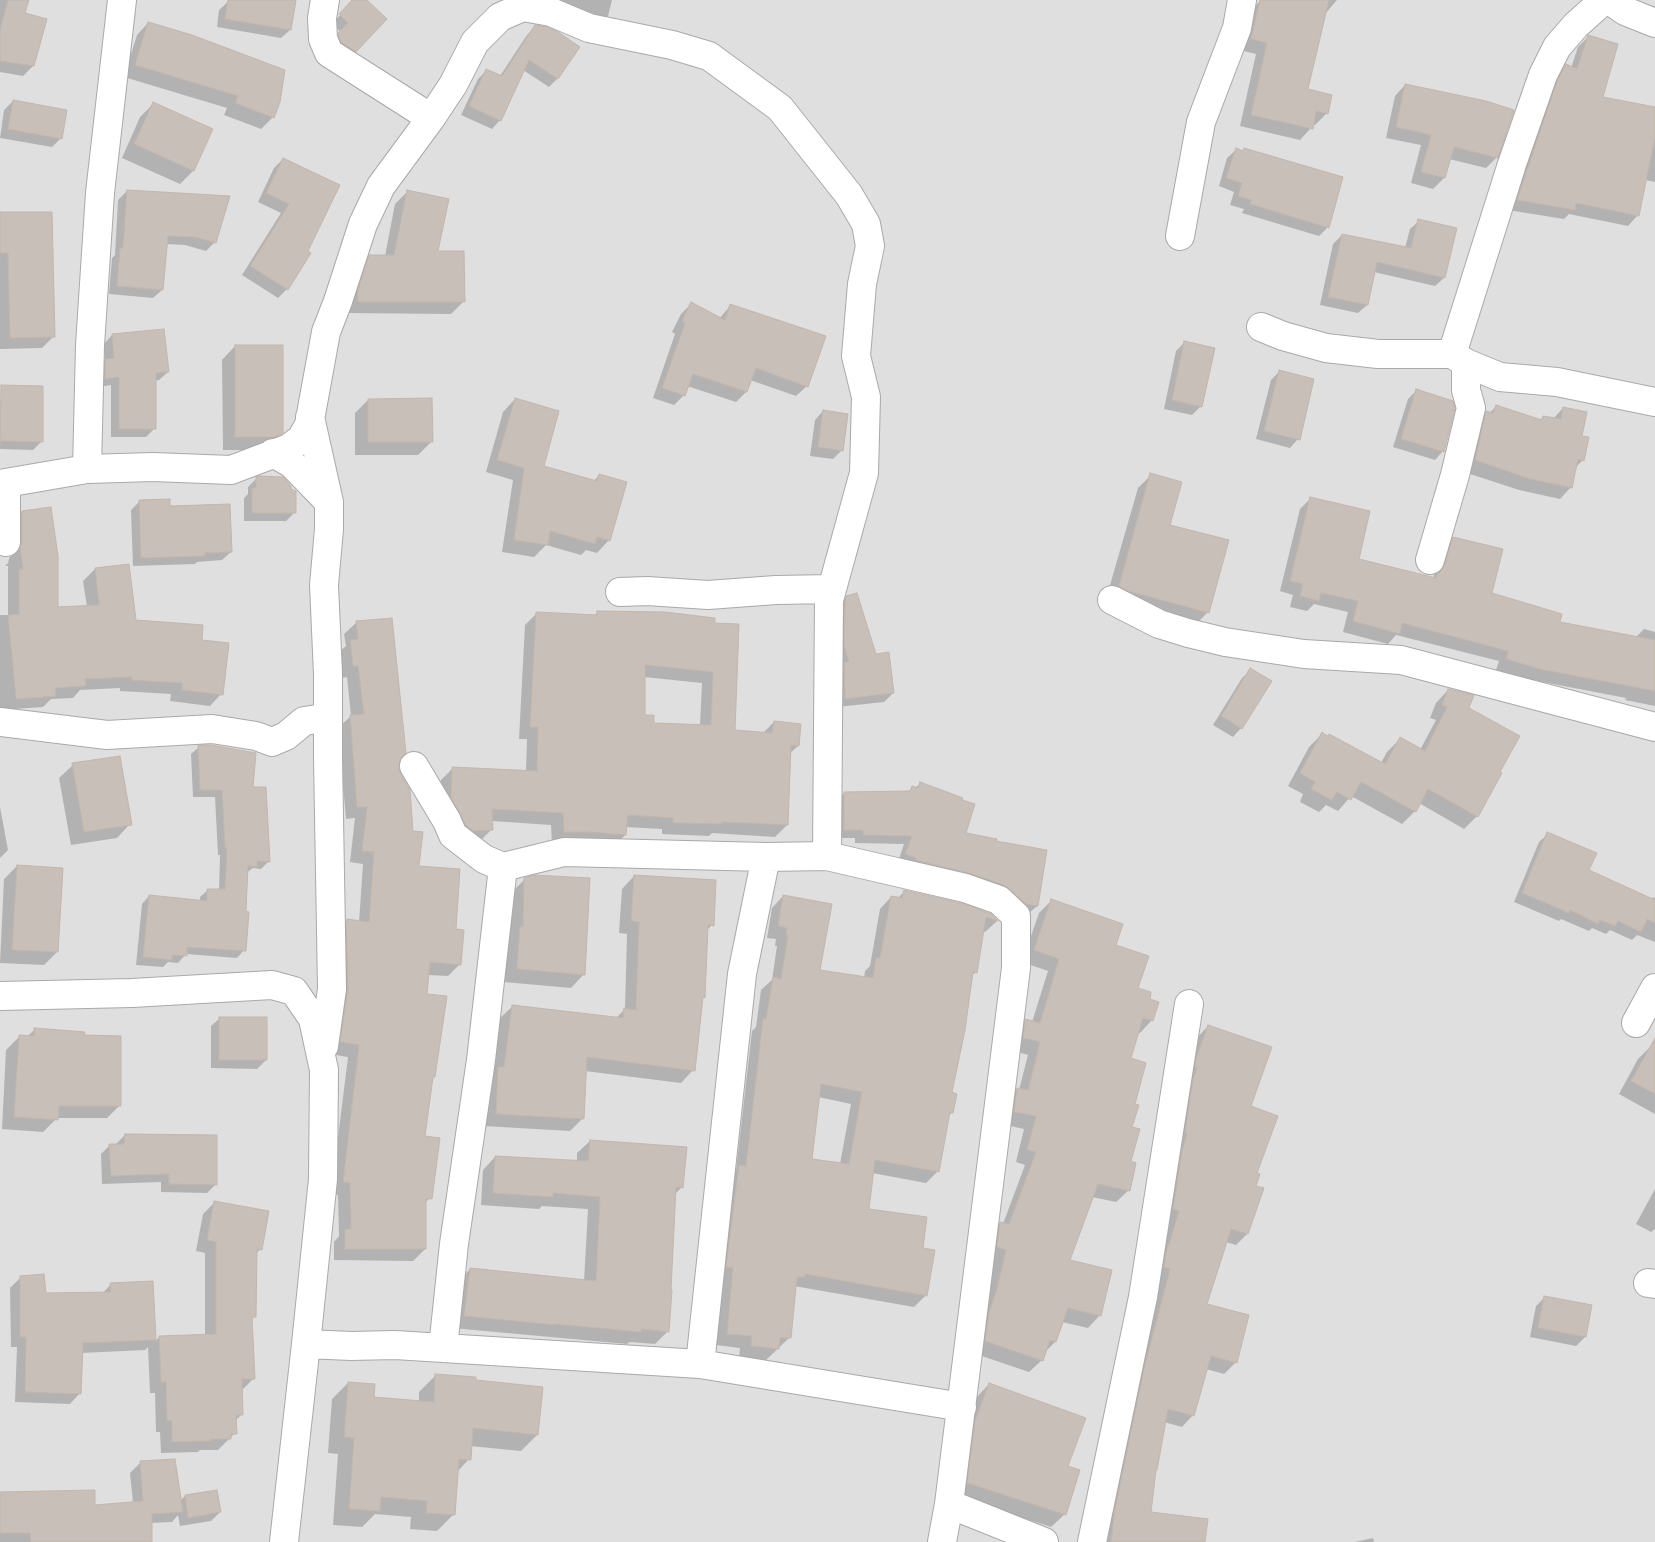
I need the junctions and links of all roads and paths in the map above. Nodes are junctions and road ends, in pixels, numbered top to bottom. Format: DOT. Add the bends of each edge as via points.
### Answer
graph roads {
  1 [pos="122,0"];
  2 [pos="325,0"];
  3 [pos="1242,0"];
  4 [pos="1604,0"];
  5 [pos="1609,0"];
  6 [pos="1655,23"];
  7 [pos="431,118"];
  8 [pos="1180,236"];
  9 [pos="1261,327"];
  10 [pos="1459,359"];
  11 [pos="1655,402"];
  12 [pos="310,417"];
  13 [pos="273,453"];
  14 [pos="87,469"];
  15 [pos="3,484"];
  16 [pos="329,502"];
  17 [pos="6,542"];
  18 [pos="1430,560"];
  19 [pos="832,589"];
  20 [pos="620,592"];
  21 [pos="1112,600"];
  22 [pos="328,721"];
  23 [pos="0,722"];
  24 [pos="1655,727"];
  25 [pos="414,766"];
  26 [pos="827,856"];
  27 [pos="766,857"];
  28 [pos="503,867"];
  29 [pos="1655,988"];
  30 [pos="0,996"];
  31 [pos="1189,1004"];
  32 [pos="0,1009"];
  33 [pos="1636,1023"];
  34 [pos="322,1060"];
  35 [pos="306,1344"];
  36 [pos="443,1348"];
  37 [pos="700,1364"];
  38 [pos="962,1408"];
  39 [pos="949,1504"];
  40 [pos="284,1542"];
  41 [pos="942,1542"];
  42 [pos="1044,1542"];
  43 [pos="1092,1542"];
  1 -- 14 [label="street" via="100,193 90,345"];
  2 -- 7 [label="street" via="323,39 329,53"];
  3 -- 8 [label="street" via="1237,28 1201,122"];
  4 -- 10 [label="street" via="1557,47 1543,75 1512,164"];
  5 -- 6 [label="street" via="1625,12"];
  7 -- 12 [label="street" via="381,186 363,224 326,332"];
  7 -- 19 [label="street" via="453,85 475,42 500,17 523,7 551,12 589,28 709,56 780,108 849,196 866,224 870,246 862,284 856,356 866,397 864,473"];
  9 -- 10 [label="street" via="1326,348"];
  10 -- 11 [label="street" via="1500,377 1558,382"];
  10 -- 18 [label="street" via="1471,408"];
  12 -- 13 [label="street" via="301,439 289,448"];
  12 -- 16 [label="street"];
  13 -- 14 [label="street" via="231,470 153,466"];
  13 -- 16 [label="street" via="292,464"];
  14 -- 15 [label="street"];
  15 -- 17 [label="street"];
  16 -- 22 [label="street" via="324,585"];
  19 -- 20 [label="street" via="708,595"];
  19 -- 26 [label="street" via="829,600"];
  21 -- 24 [label="street" via="1159,624 1225,642 1304,654 1401,660"];
  22 -- 23 [label="street" via="304,722 272,742 212,729 107,735"];
  22 -- 34 [label="street" via="332,989"];
  25 -- 28 [label="street" via="453,835 484,859"];
  26 -- 27 [label="street"];
  26 -- 38 [label="street" via="964,888 999,900 1016,916 1016,968"];
  27 -- 28 [label="street" via="564,852"];
  27 -- 37 [label="street" via="742,974"];
  28 -- 36 [label="street"];
  29 -- 33 [label="street"];
  30 -- 32 [label="street"];
  30 -- 34 [label="street" via="272,985 294,991 313,1020"];
  31 -- 43 [label="street" via="1143,1298"];
  34 -- 35 [label="street" via="323,1179"];
  35 -- 36 [label="street"];
  35 -- 40 [label="street"];
  36 -- 37 [label="street"];
  37 -- 38 [label="street"];
  38 -- 39 [label="street"];
  39 -- 41 [label="street"];
  39 -- 42 [label="street"];
}
